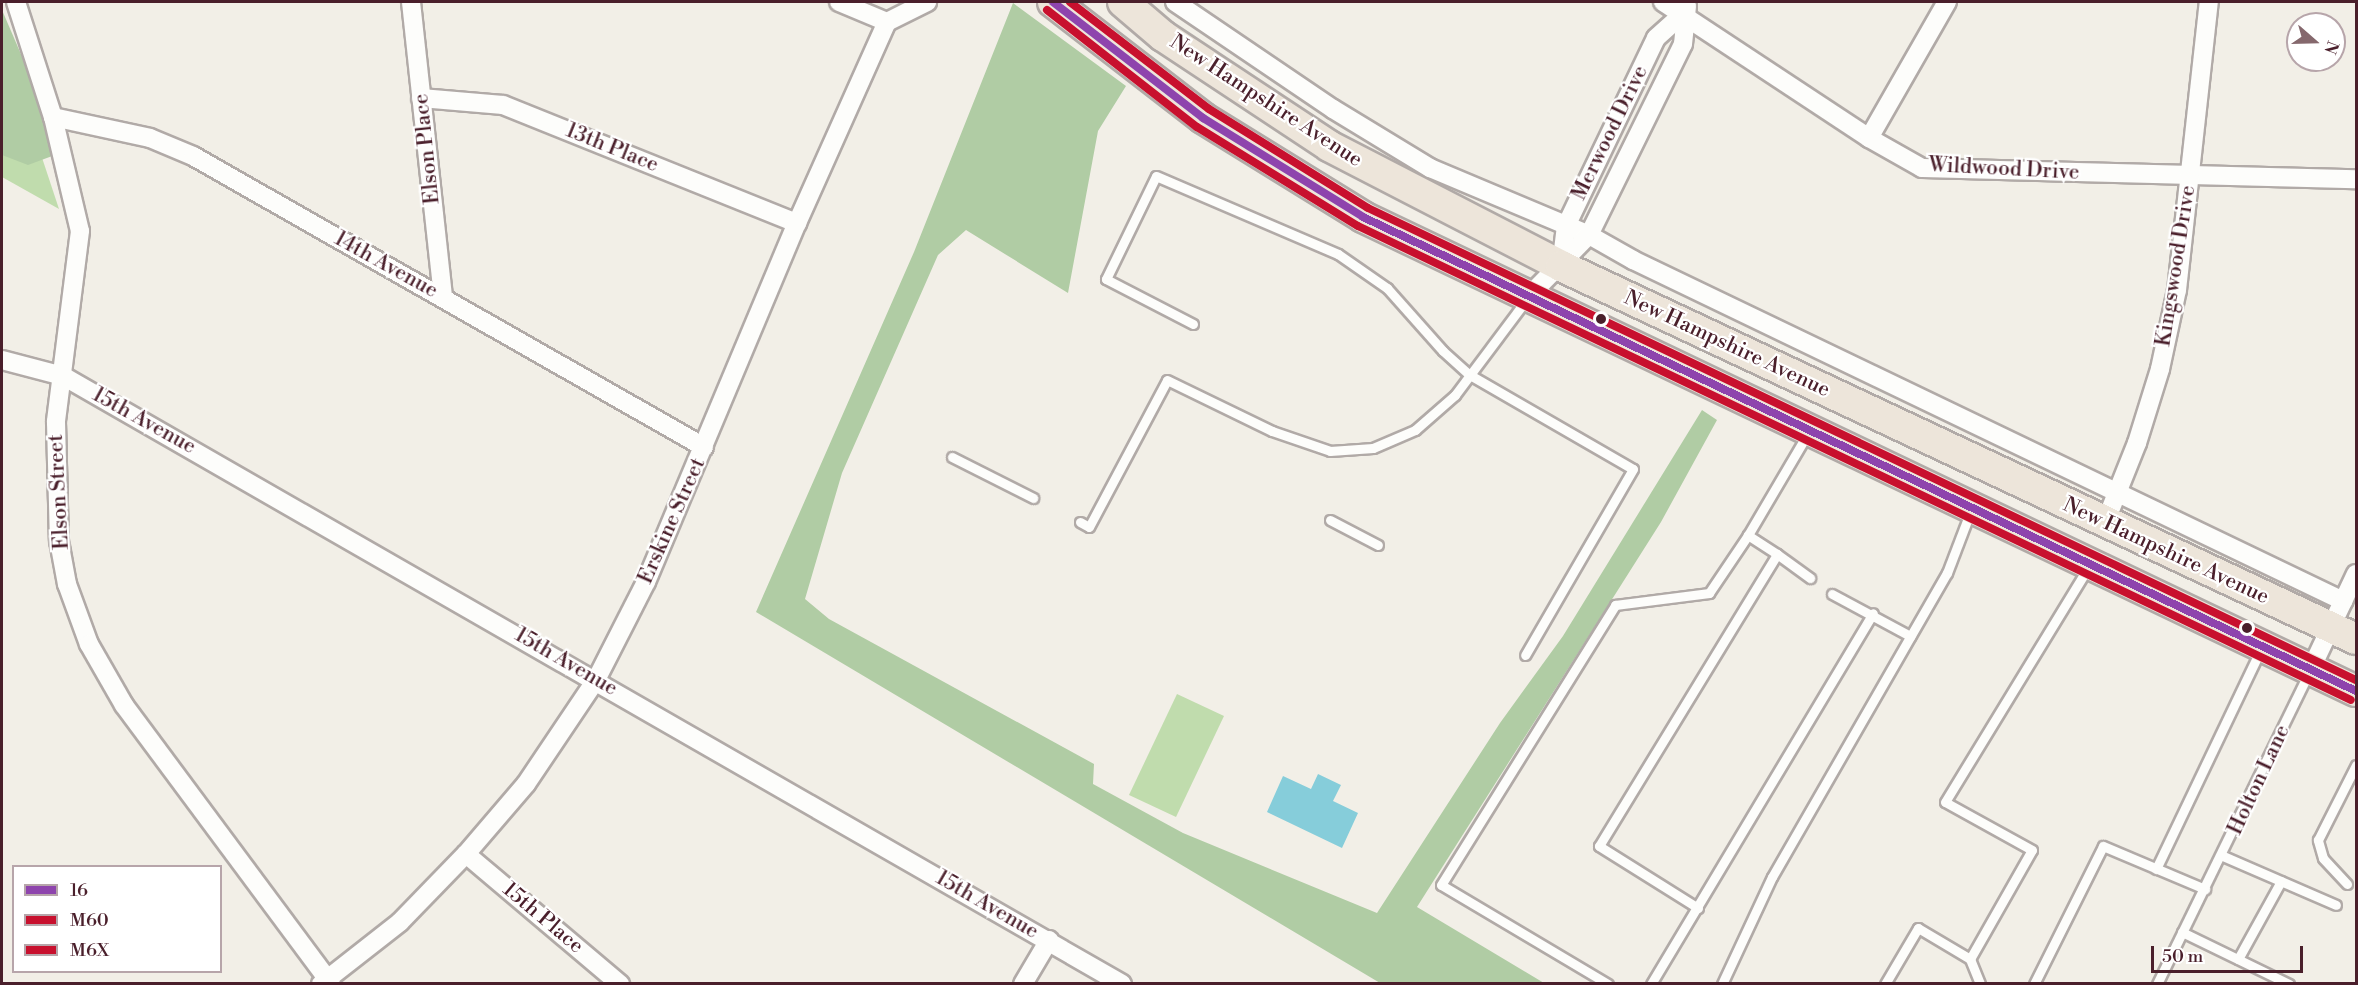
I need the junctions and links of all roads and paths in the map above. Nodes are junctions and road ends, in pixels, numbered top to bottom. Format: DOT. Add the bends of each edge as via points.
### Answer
graph roads {
  1 [pos="16,2"];
  2 [pos="411,2"];
  3 [pos="839,2"];
  4 [pos="927,2"];
  5 [pos="1053,2"];
  6 [pos="1123,2"];
  7 [pos="1175,2"];
  8 [pos="1663,2"];
  9 [pos="1947,2"];
  10 [pos="2209,2"];
  11 [pos="1686,7"];
  12 [pos="887,22"];
  13 [pos="421,98"];
  14 [pos="53,117"];
  15 [pos="1869,138"];
  16 [pos="2190,176"];
  17 [pos="2356,179"];
  18 [pos="797,223"];
  19 [pos="1566,226"];
  20 [pos="1590,235"];
  21 [pos="1561,266"];
  22 [pos="443,297"];
  23 [pos="1527,298"];
  24 [pos="1193,324"];
  25 [pos="2,360"];
  26 [pos="1470,375"];
  27 [pos="63,376"];
  28 [pos="1809,431"];
  29 [pos="704,447"];
  30 [pos="952,457"];
  31 [pos="2117,493"];
  32 [pos="1033,498"];
  33 [pos="1972,508"];
  34 [pos="1329,520"];
  35 [pos="1080,522"];
  36 [pos="2105,523"];
  37 [pos="1748,535"];
  38 [pos="1378,545"];
  39 [pos="1777,554"];
  40 [pos="2091,564"];
  41 [pos="2207,570"];
  42 [pos="2356,574"];
  43 [pos="1810,578"];
  44 [pos="1833,594"];
  45 [pos="1874,613"];
  46 [pos="2344,623"];
  47 [pos="1910,636"];
  48 [pos="2262,646"];
  49 [pos="1525,655"];
  50 [pos="2311,669"];
  51 [pos="596,680"];
  52 [pos="2356,691"];
  53 [pos="2356,765"];
  54 [pos="466,854"];
  55 [pos="2223,856"];
  56 [pos="2156,869"];
  57 [pos="2281,881"];
  58 [pos="2347,884"];
  59 [pos="2205,889"];
  60 [pos="2336,905"];
  61 [pos="1698,908"];
  62 [pos="2182,932"];
  63 [pos="1049,940"];
  64 [pos="1970,959"];
  65 [pos="2238,959"];
  66 [pos="327,982"];
  67 [pos="620,984"];
  68 [pos="1023,984"];
  69 [pos="1122,984"];
  70 [pos="1608,984"];
  71 [pos="1651,984"];
  72 [pos="1722,984"];
  73 [pos="1885,984"];
  74 [pos="1980,984"];
  75 [pos="2034,984"];
  76 [pos="2157,984"];
  77 [pos="2289,984"];
  1 -- 14 [label="street, Elson Street"];
  2 -- 13 [label="street, Elson Place"];
  3 -- 12 [label="street"];
  4 -- 12 [label="street"];
  5 -- 23 [label="main road, New Hampshire Avenue" via="1194,112 1278,168 1362,217"];
  6 -- 21 [label="main road, New Hampshire Avenue" via="1163,36 1329,146"];
  7 -- 19 [label="street, New Hampshire Avenue" via="1333,109 1430,168"];
  8 -- 11 [label="street, Wildwood Drive"];
  9 -- 15 [label="street"];
  10 -- 16 [label="street, Kingswood Drive"];
  11 -- 15 [label="street, Wildwood Drive"];
  11 -- 19 [label="street, Merwood Drive" via="1656,38"];
  11 -- 20 [label="street, Merwood Drive" via="1683,44"];
  12 -- 18 [label="street, Erskine Street"];
  13 -- 18 [label="street, 13th Place" via="503,105"];
  13 -- 22 [label="street, Elson Place"];
  14 -- 22 [label="street, 14th Avenue" via="150,138 193,156"];
  14 -- 27 [label="street, Elson Street" via="80,231"];
  15 -- 16 [label="street, Wildwood Drive" via="1922,168 1943,171"];
  16 -- 17 [label="street, Wildwood Drive"];
  16 -- 31 [label="street, Kingswood Drive" via="2177,290 2160,369"];
  18 -- 29 [label="street, Erskine Street"];
  19 -- 20 [label="street, New Hampshire Avenue"];
  19 -- 21 [label="street, Merwood Drive"];
  20 -- 21 [label="street, Merwood Drive"];
  20 -- 31 [label="street, New Hampshire Avenue" via="1633,260"];
  21 -- 23 [label="street, Merwood Drive"];
  21 -- 36 [label="main road, New Hampshire Avenue"];
  22 -- 29 [label="street, 14th Avenue"];
  23 -- 26 [label="lane"];
  23 -- 28 [label="main road, New Hampshire Avenue"];
  24 -- 26 [label="lane" via="1106,279 1156,176 1338,254 1387,288"];
  25 -- 27 [label="street, 15th Avenue"];
  26 -- 35 [label="lane" via="1455,395 1415,430 1373,448 1330,451 1272,431 1167,380 1089,527"];
  26 -- 49 [label="lane" via="1633,469"];
  27 -- 51 [label="street, 15th Avenue"];
  27 -- 66 [label="street, Elson Street" via="55,465 58,541 67,584 89,644 124,705"];
  28 -- 33 [label="main road, New Hampshire Avenue"];
  28 -- 37 [label="lane"];
  29 -- 51 [label="street, Erskine Street" via="646,582"];
  30 -- 32 [label="lane"];
  31 -- 36 [label="street, Kingswood Drive"];
  31 -- 46 [label="street, New Hampshire Avenue"];
  33 -- 40 [label="main road, New Hampshire Avenue"];
  33 -- 41 [label="main road" via="1994,499 2013,498 2129,554 2167,565"];
  33 -- 47 [label="lane" via="1947,573"];
  34 -- 38 [label="lane"];
  36 -- 41 [label="main road, New Hampshire Avenue"];
  37 -- 39 [label="lane"];
  37 -- 70 [label="lane" via="1709,593 1615,605 1441,885"];
  39 -- 43 [label="lane"];
  39 -- 61 [label="lane" via="1599,846"];
  40 -- 48 [label="main road, New Hampshire Avenue"];
  40 -- 64 [label="lane" via="1945,802 2032,850"];
  41 -- 46 [label="main road, New Hampshire Avenue"];
  42 -- 46 [label="street, Holton Lane"];
  44 -- 45 [label="lane"];
  45 -- 47 [label="lane"];
  45 -- 61 [label="lane"];
  46 -- 50 [label="street, Holton Lane"];
  47 -- 72 [label="lane" via="1772,877"];
  48 -- 50 [label="main road, New Hampshire Avenue"];
  48 -- 56 [label="lane"];
  50 -- 52 [label="main road, New Hampshire Avenue"];
  50 -- 55 [label="lane, Holton Lane"];
  51 -- 54 [label="street, Erskine Street" via="526,784"];
  51 -- 63 [label="street, 15th Avenue"];
  53 -- 58 [label="lane" via="2318,840 2324,858"];
  54 -- 66 [label="street, Erskine Street" via="400,922"];
  54 -- 67 [label="street, 15th Place"];
  55 -- 57 [label="lane"];
  55 -- 59 [label="lane, Holton Lane"];
  56 -- 59 [label="lane"];
  56 -- 75 [label="lane" via="2103,846"];
  57 -- 60 [label="lane"];
  57 -- 65 [label="lane"];
  59 -- 62 [label="lane, Holton Lane"];
  61 -- 71 [label="lane"];
  62 -- 65 [label="lane"];
  62 -- 76 [label="lane, Holton Lane"];
  63 -- 68 [label="street"];
  63 -- 69 [label="street, 15th Avenue"];
  64 -- 73 [label="lane" via="1918,928"];
  64 -- 74 [label="lane"];
  65 -- 77 [label="lane"];
}
